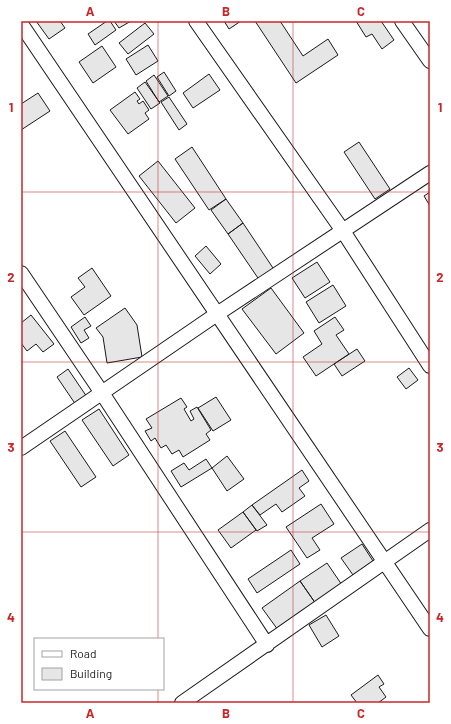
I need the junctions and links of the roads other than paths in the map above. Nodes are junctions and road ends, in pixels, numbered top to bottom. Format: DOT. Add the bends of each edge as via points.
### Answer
graph roads {
  1 [pos="196,21"];
  2 [pos="402,21"];
  3 [pos="21,24"];
  4 [pos="430,61"];
  5 [pos="430,173"];
  6 [pos="343,231"];
  7 [pos="21,273"];
  8 [pos="217,314"];
  9 [pos="430,366"];
  10 [pos="102,392"];
  11 [pos="21,448"];
  12 [pos="430,530"];
  13 [pos="384,561"];
  14 [pos="430,629"];
  15 [pos="267,645"];
  16 [pos="182,703"];
  1 -- 6 [label="street"];
  2 -- 4 [label="street"];
  3 -- 8 [label="street"];
  5 -- 6 [label="street"];
  6 -- 8 [label="street"];
  6 -- 9 [label="street"];
  7 -- 10 [label="street"];
  8 -- 10 [label="street"];
  8 -- 13 [label="street"];
  10 -- 11 [label="street"];
  10 -- 15 [label="street"];
  12 -- 13 [label="street"];
  13 -- 14 [label="street"];
  13 -- 15 [label="street"];
  15 -- 16 [label="street"];
}
